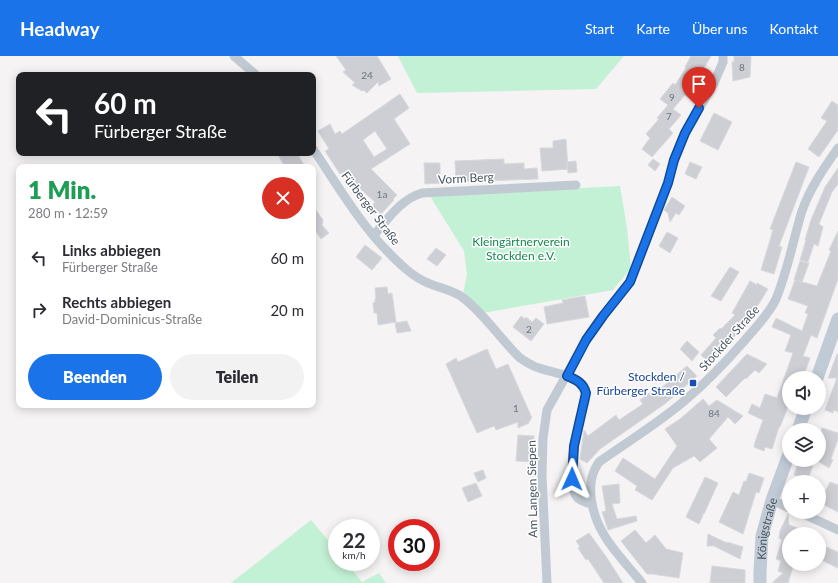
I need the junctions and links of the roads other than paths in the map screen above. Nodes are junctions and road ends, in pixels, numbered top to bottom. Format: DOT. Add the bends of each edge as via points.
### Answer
graph roads {
  1 [pos="234,56"];
  2 [pos="723,56"];
  3 [pos="253,72"];
  4 [pos="838,148"];
  5 [pos="316,153"];
  6 [pos="576,185"];
  7 [pos="374,235"];
  8 [pos="838,319"];
  9 [pos="819,371"];
  10 [pos="567,376"];
  11 [pos="784,467"];
  12 [pos="772,500"];
  13 [pos="592,504"];
  14 [pos="782,505"];
  15 [pos="814,519"];
  16 [pos="838,530"];
  17 [pos="547,583"];
  18 [pos="642,583"];
  19 [pos="760,583"];
  1 -- 3 [label="street"];
  2 -- 10 [label="street, Am Langen Siepen" via="714,83 685,133 630,282 586,340"];
  4 -- 13 [label="street, Stockder Straße" via="810,192 776,299 770,309 698,390 599,462 590,485"];
  5 -- 7 [label="street, Fürberger Straße"];
  6 -- 7 [label="street, Vorm Berg" via="422,193 404,202"];
  7 -- 10 [label="street, Fürberger Straße" via="409,272 429,284 461,296 520,358 539,368"];
  8 -- 9 [label="main road"];
  10 -- 13 [label="street, Fürberger Straße" via="584,385 586,393 574,446 572,479 579,499"];
  10 -- 17 [label="street, Am Langen Siepen" via="547,410 543,438 542,475"];
  11 -- 12 [label="main road, Königstraße"];
  12 -- 14 [label="street"];
  12 -- 19 [label="main road, Königstraße" via="762,536"];
  13 -- 18 [label="street, Stockder Straße" via="605,538"];
  15 -- 16 [label="street"];
}
